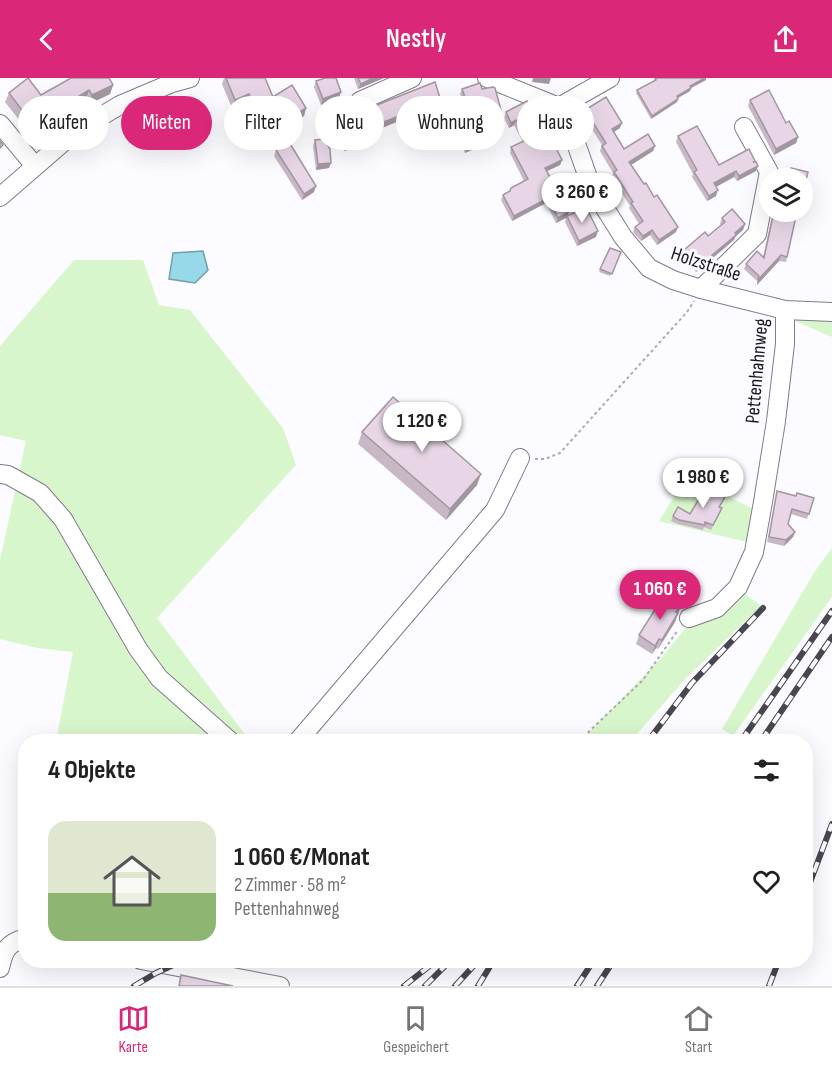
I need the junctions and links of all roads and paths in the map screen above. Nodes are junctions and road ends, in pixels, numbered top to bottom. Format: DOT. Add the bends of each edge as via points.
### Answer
graph roads {
  1 [pos="190,78"];
  2 [pos="412,78"];
  3 [pos="487,78"];
  4 [pos="610,78"];
  5 [pos="371,96"];
  6 [pos="532,96"];
  7 [pos="578,96"];
  8 [pos="0,124"];
  9 [pos="744,127"];
  10 [pos="578,150"];
  11 [pos="35,166"];
  12 [pos="0,197"];
  13 [pos="701,289"];
  14 [pos="785,310"];
  15 [pos="832,312"];
  16 [pos="520,458"];
  17 [pos="0,474"];
  18 [pos="689,618"];
  19 [pos="222,734"];
  20 [pos="304,734"];
  21 [pos="586,734"];
  22 [pos="18,939"];
  23 [pos="0,968"];
  24 [pos="181,968"];
  25 [pos="270,985"];
  1 -- 11 [label="street" via="120,105 75,132"];
  2 -- 5 [label="street"];
  3 -- 6 [label="street"];
  4 -- 7 [label="street"];
  8 -- 11 [label="street"];
  9 -- 13 [label="street" via="769,172 757,234"];
  10 -- 13 [label="street, Holzstraße" via="591,186 623,237 650,268"];
  11 -- 12 [label="street"];
  13 -- 14 [label="street, Holzstraße"];
  13 -- 16 [label="path" via="687,312 560,453 545,459"];
  14 -- 15 [label="street, Holzstraße"];
  14 -- 18 [label="street, Pettenhahnweg" via="776,421 754,552 738,587 717,608"];
  16 -- 20 [label="street" via="495,510"];
  17 -- 19 [label="street" via="40,493 63,519 159,678"];
  18 -- 21 [label="path" via="644,680"];
  22 -- 23 [label="street" via="3,953"];
  24 -- 25 [label="street"];
}
